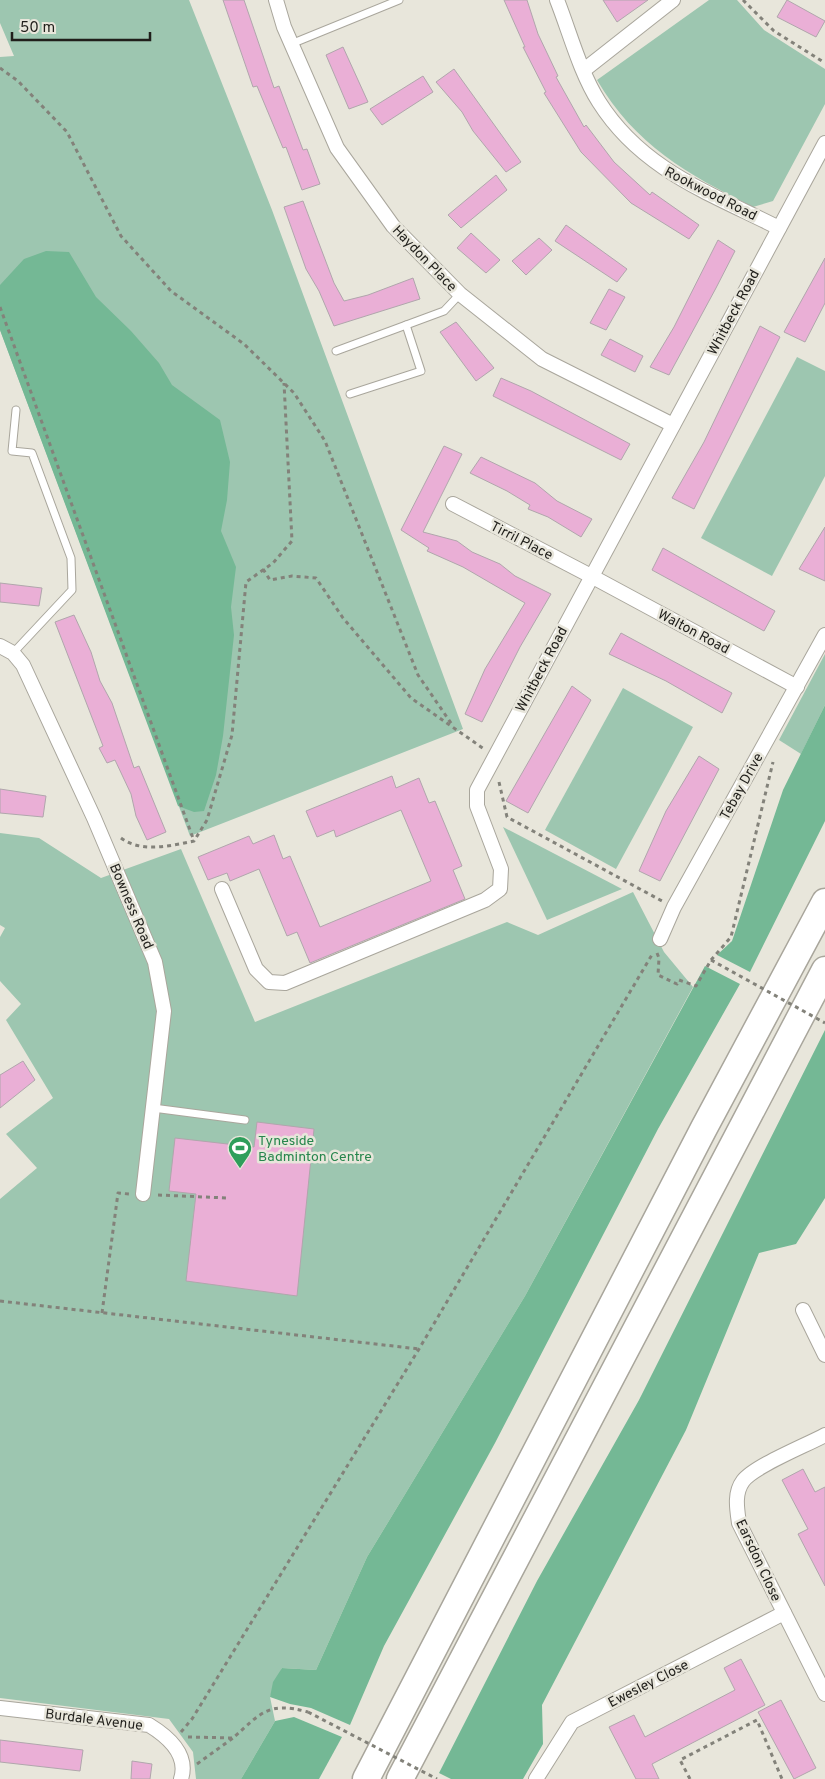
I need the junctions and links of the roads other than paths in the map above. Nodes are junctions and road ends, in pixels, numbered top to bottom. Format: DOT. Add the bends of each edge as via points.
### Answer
graph roads {
  1 [pos="276,0"];
  2 [pos="399,0"];
  3 [pos="557,0"];
  4 [pos="673,0"];
  5 [pos="291,44"];
  6 [pos="584,70"];
  7 [pos="825,143"];
  8 [pos="779,228"];
  9 [pos="460,294"];
  10 [pos="406,325"];
  11 [pos="336,351"];
  12 [pos="350,394"];
  13 [pos="16,410"];
  14 [pos="673,425"];
  15 [pos="452,504"];
  16 [pos="591,576"];
  17 [pos="825,635"];
  18 [pos="0,646"];
  19 [pos="13,652"];
  20 [pos="797,687"];
  21 [pos="222,889"];
  22 [pos="825,902"];
  23 [pos="657,944"];
  24 [pos="825,970"];
  25 [pos="153,1108"];
  26 [pos="245,1120"];
  27 [pos="143,1194"];
  28 [pos="804,1310"];
  29 [pos="825,1355"];
  30 [pos="825,1435"];
  31 [pos="784,1613"];
  32 [pos="412,1688"];
  33 [pos="824,1688"];
  34 [pos="0,1708"];
  35 [pos="434,1712"];
  36 [pos="182,1775"];
  37 [pos="347,1779"];
  38 [pos="366,1779"];
  39 [pos="400,1779"];
  40 [pos="412,1779"];
  41 [pos="536,1779"];
  1 -- 5 [label="street, Haydon Place"];
  2 -- 5 [label="lane"];
  3 -- 6 [label="street, Rookwood Road"];
  4 -- 6 [label="street"];
  5 -- 9 [label="street, Haydon Place" via="337,148 393,226"];
  6 -- 8 [label="street, Rookwood Road" via="598,101 627,140 665,170"];
  7 -- 8 [label="street, Whitbeck Road"];
  8 -- 14 [label="street, Whitbeck Road"];
  9 -- 10 [label="lane" via="444,312"];
  9 -- 14 [label="street, Haydon Place" via="542,359"];
  10 -- 11 [label="lane"];
  10 -- 12 [label="lane" via="421,371"];
  13 -- 19 [label="lane" via="12,452 32,453 71,558 72,590"];
  14 -- 16 [label="street, Whitbeck Road"];
  15 -- 16 [label="street, Tirril Place"];
  16 -- 20 [label="street, Walton Road"];
  16 -- 21 [label="street, Whitbeck Road" via="476,790 476,806 501,869 500,890 485,900 285,983 269,982 256,969"];
  17 -- 20 [label="street, Tebay Drive"];
  18 -- 19 [label="street"];
  19 -- 25 [label="street, Bowness Road" via="23,666 94,818 155,962 164,1011"];
  20 -- 23 [label="street, Tebay Drive" via="674,907"];
  22 -- 32 [label="highway"];
  24 -- 35 [label="highway"];
  25 -- 26 [label="lane"];
  25 -- 27 [label="street, Bowness Road"];
  28 -- 29 [label="street"];
  30 -- 31 [label="street, Earsdon Close" via="758,1469 743,1481 736,1502 739,1523"];
  31 -- 33 [label="street, Earsdon Close"];
  31 -- 41 [label="street, Ewesley Close" via="572,1722"];
  32 -- 37 [label="highway"];
  32 -- 38 [label="highway"];
  34 -- 36 [label="street, Burdale Avenue" via="148,1725 167,1736 179,1752"];
  35 -- 39 [label="highway"];
  35 -- 40 [label="highway"];
}
